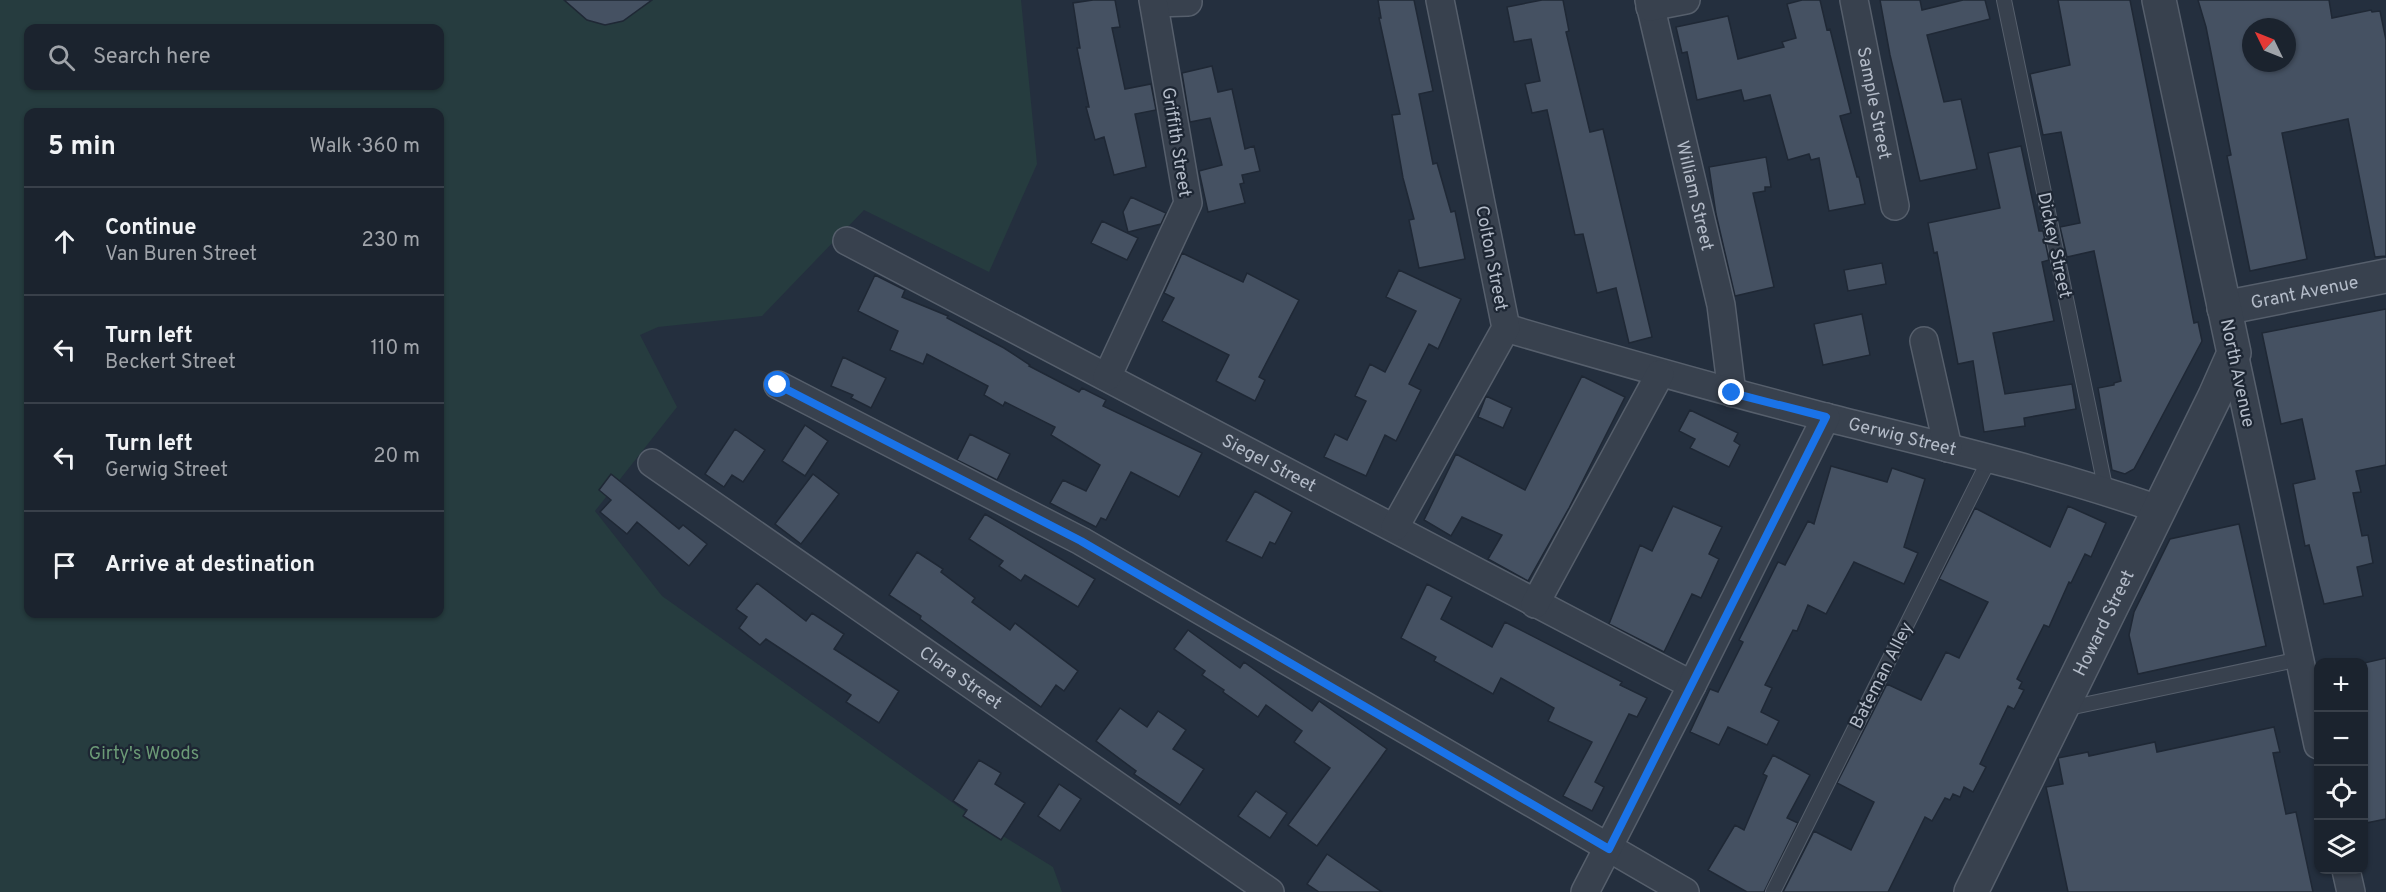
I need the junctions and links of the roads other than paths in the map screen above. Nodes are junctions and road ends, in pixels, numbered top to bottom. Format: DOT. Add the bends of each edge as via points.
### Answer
graph roads {
  1 [pos="1440,0"];
  2 [pos="1686,0"];
  3 [pos="1854,0"];
  4 [pos="2004,0"];
  5 [pos="2159,0"];
  6 [pos="1154,2"];
  7 [pos="1188,2"];
  8 [pos="1649,3"];
  9 [pos="1895,206"];
  10 [pos="847,241"];
  11 [pos="2386,276"];
  12 [pos="2224,308"];
  13 [pos="1506,328"];
  14 [pos="1924,341"];
  15 [pos="2234,353"];
  16 [pos="1660,374"];
  17 [pos="1107,377"];
  18 [pos="778,385"];
  19 [pos="1732,393"];
  20 [pos="1826,417"];
  21 [pos="1948,448"];
  22 [pos="1990,458"];
  23 [pos="652,463"];
  24 [pos="2106,491"];
  25 [pos="2158,509"];
  26 [pos="1395,527"];
  27 [pos="1535,604"];
  28 [pos="2300,659"];
  29 [pos="1692,685"];
  30 [pos="2060,710"];
  31 [pos="2314,722"];
  32 [pos="1609,849"];
  33 [pos="2347,874"];
  34 [pos="1270,892"];
  35 [pos="1585,892"];
  36 [pos="1685,892"];
  37 [pos="1773,892"];
  38 [pos="1971,892"];
  39 [pos="2351,892"];
  1 -- 13 [label="street, Colton Street"];
  2 -- 8 [label="street"];
  3 -- 9 [label="street, Sample Street"];
  4 -- 24 [label="lane, Dickey Street"];
  5 -- 12 [label="street, North Avenue"];
  6 -- 7 [label="street"];
  6 -- 17 [label="street, Griffith Street" via="1188,203"];
  8 -- 19 [label="street, William Street" via="1721,305"];
  10 -- 17 [label="street, Siegel Street"];
  11 -- 12 [label="street, Grant Avenue"];
  12 -- 15 [label="street, North Avenue"];
  13 -- 16 [label="street, Gerwig Street"];
  13 -- 26 [label="street, Colton Street"];
  14 -- 21 [label="street"];
  15 -- 25 [label="street, Howard Street"];
  15 -- 28 [label="street, North Avenue"];
  16 -- 19 [label="street, Gerwig Street"];
  16 -- 27 [label="street"];
  17 -- 26 [label="street, Siegel Street"];
  18 -- 32 [label="street" via="1081,541"];
  19 -- 20 [label="street, Gerwig Street"];
  20 -- 21 [label="street, Gerwig Street"];
  20 -- 29 [label="street"];
  21 -- 22 [label="street, Gerwig Street"];
  22 -- 24 [label="street, Gerwig Street"];
  22 -- 37 [label="lane, Bateman Alley"];
  23 -- 34 [label="street, Clara Street"];
  24 -- 25 [label="street, Gerwig Street"];
  25 -- 30 [label="street, Howard Street"];
  26 -- 27 [label="street, Siegel Street"];
  27 -- 29 [label="street, Siegel Street"];
  28 -- 30 [label="lane"];
  28 -- 31 [label="street, North Avenue"];
  29 -- 32 [label="street"];
  30 -- 38 [label="street, Howard Street"];
  32 -- 35 [label="street"];
  32 -- 36 [label="street"];
  33 -- 39 [label="street"];
}
